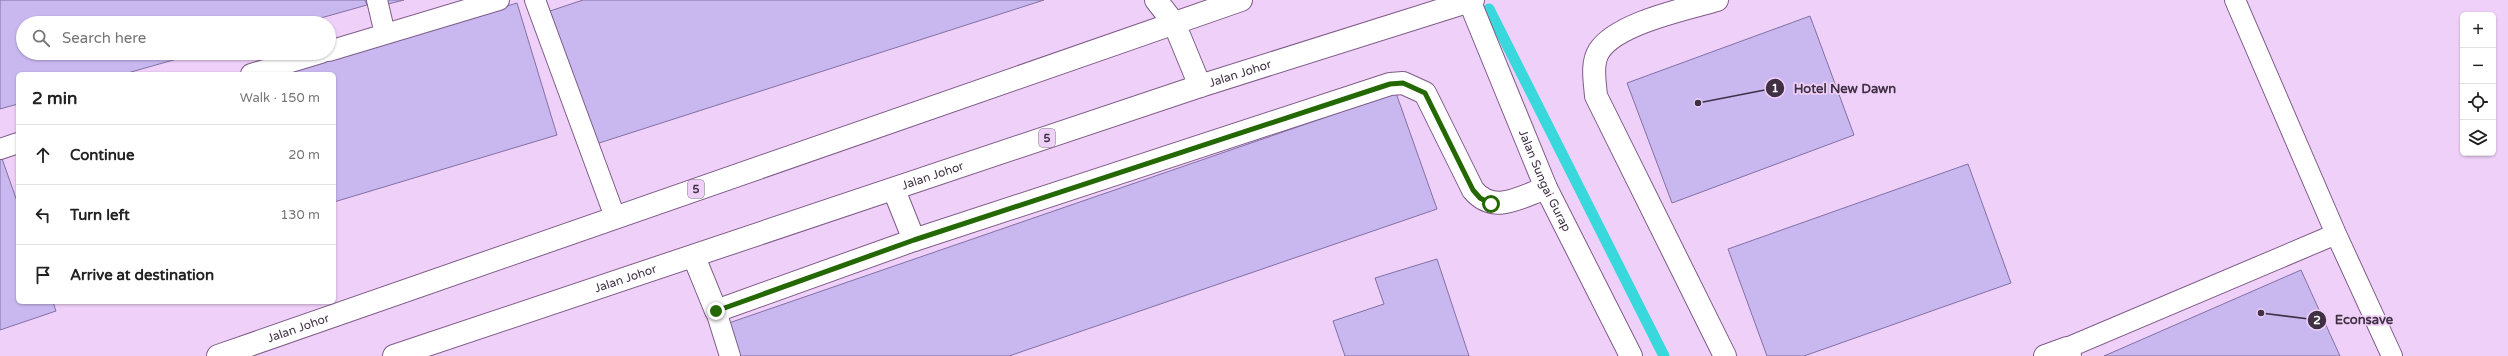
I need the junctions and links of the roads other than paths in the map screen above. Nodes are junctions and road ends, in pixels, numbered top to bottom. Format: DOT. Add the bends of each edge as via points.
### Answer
graph roads {
  1 [pos="377,0"];
  2 [pos="500,0"];
  3 [pos="534,0"];
  4 [pos="1156,0"];
  5 [pos="1241,0"];
  6 [pos="1470,0"];
  7 [pos="1717,0"];
  8 [pos="2235,0"];
  9 [pos="1174,23"];
  10 [pos="386,34"];
  11 [pos="336,49"];
  12 [pos="298,60"];
  13 [pos="258,72"];
  14 [pos="1200,86"];
  15 [pos="16,144"];
  16 [pos="0,149"];
  17 [pos="1546,188"];
  18 [pos="894,190"];
  19 [pos="615,217"];
  20 [pos="2336,234"];
  21 [pos="914,240"];
  22 [pos="694,257"];
  23 [pos="716,311"];
  24 [pos="2069,352"];
  25 [pos="218,356"];
  26 [pos="394,356"];
  27 [pos="730,356"];
  28 [pos="1631,356"];
  29 [pos="1725,356"];
  30 [pos="2045,356"];
  31 [pos="2392,356"];
  1 -- 10 [label="lane"];
  2 -- 10 [label="lane"];
  3 -- 19 [label="lane"];
  4 -- 9 [label="main road"];
  5 -- 9 [label="main road, Jalan Johor / 5"];
  6 -- 14 [label="main road, Jalan Johor / 5"];
  6 -- 17 [label="main road, Jalan Sungai Gurap"];
  7 -- 29 [label="main road" via="1650,19 1621,31 1599,51 1593,69 1596,96"];
  8 -- 20 [label="lane"];
  9 -- 14 [label="main road"];
  9 -- 19 [label="main road, Jalan Johor / 5"];
  10 -- 11 [label="lane"];
  12 -- 13 [label="lane"];
  14 -- 18 [label="main road, Jalan Johor / 5"];
  15 -- 16 [label="lane"];
  17 -- 21 [label="main road" via="1500,204 1491,204 1480,198 1473,190 1425,93 1403,83 1390,84"];
  17 -- 28 [label="main road, Jalan Sungai Gurap"];
  18 -- 21 [label="main road"];
  18 -- 22 [label="main road, Jalan Johor / 5"];
  19 -- 25 [label="main road, Jalan Johor / 5"];
  20 -- 24 [label="lane"];
  20 -- 31 [label="lane"];
  21 -- 23 [label="main road"];
  22 -- 23 [label="main road"];
  22 -- 26 [label="main road, Jalan Johor / 5"];
  23 -- 27 [label="lane"];
  24 -- 30 [label="main road"];
}
